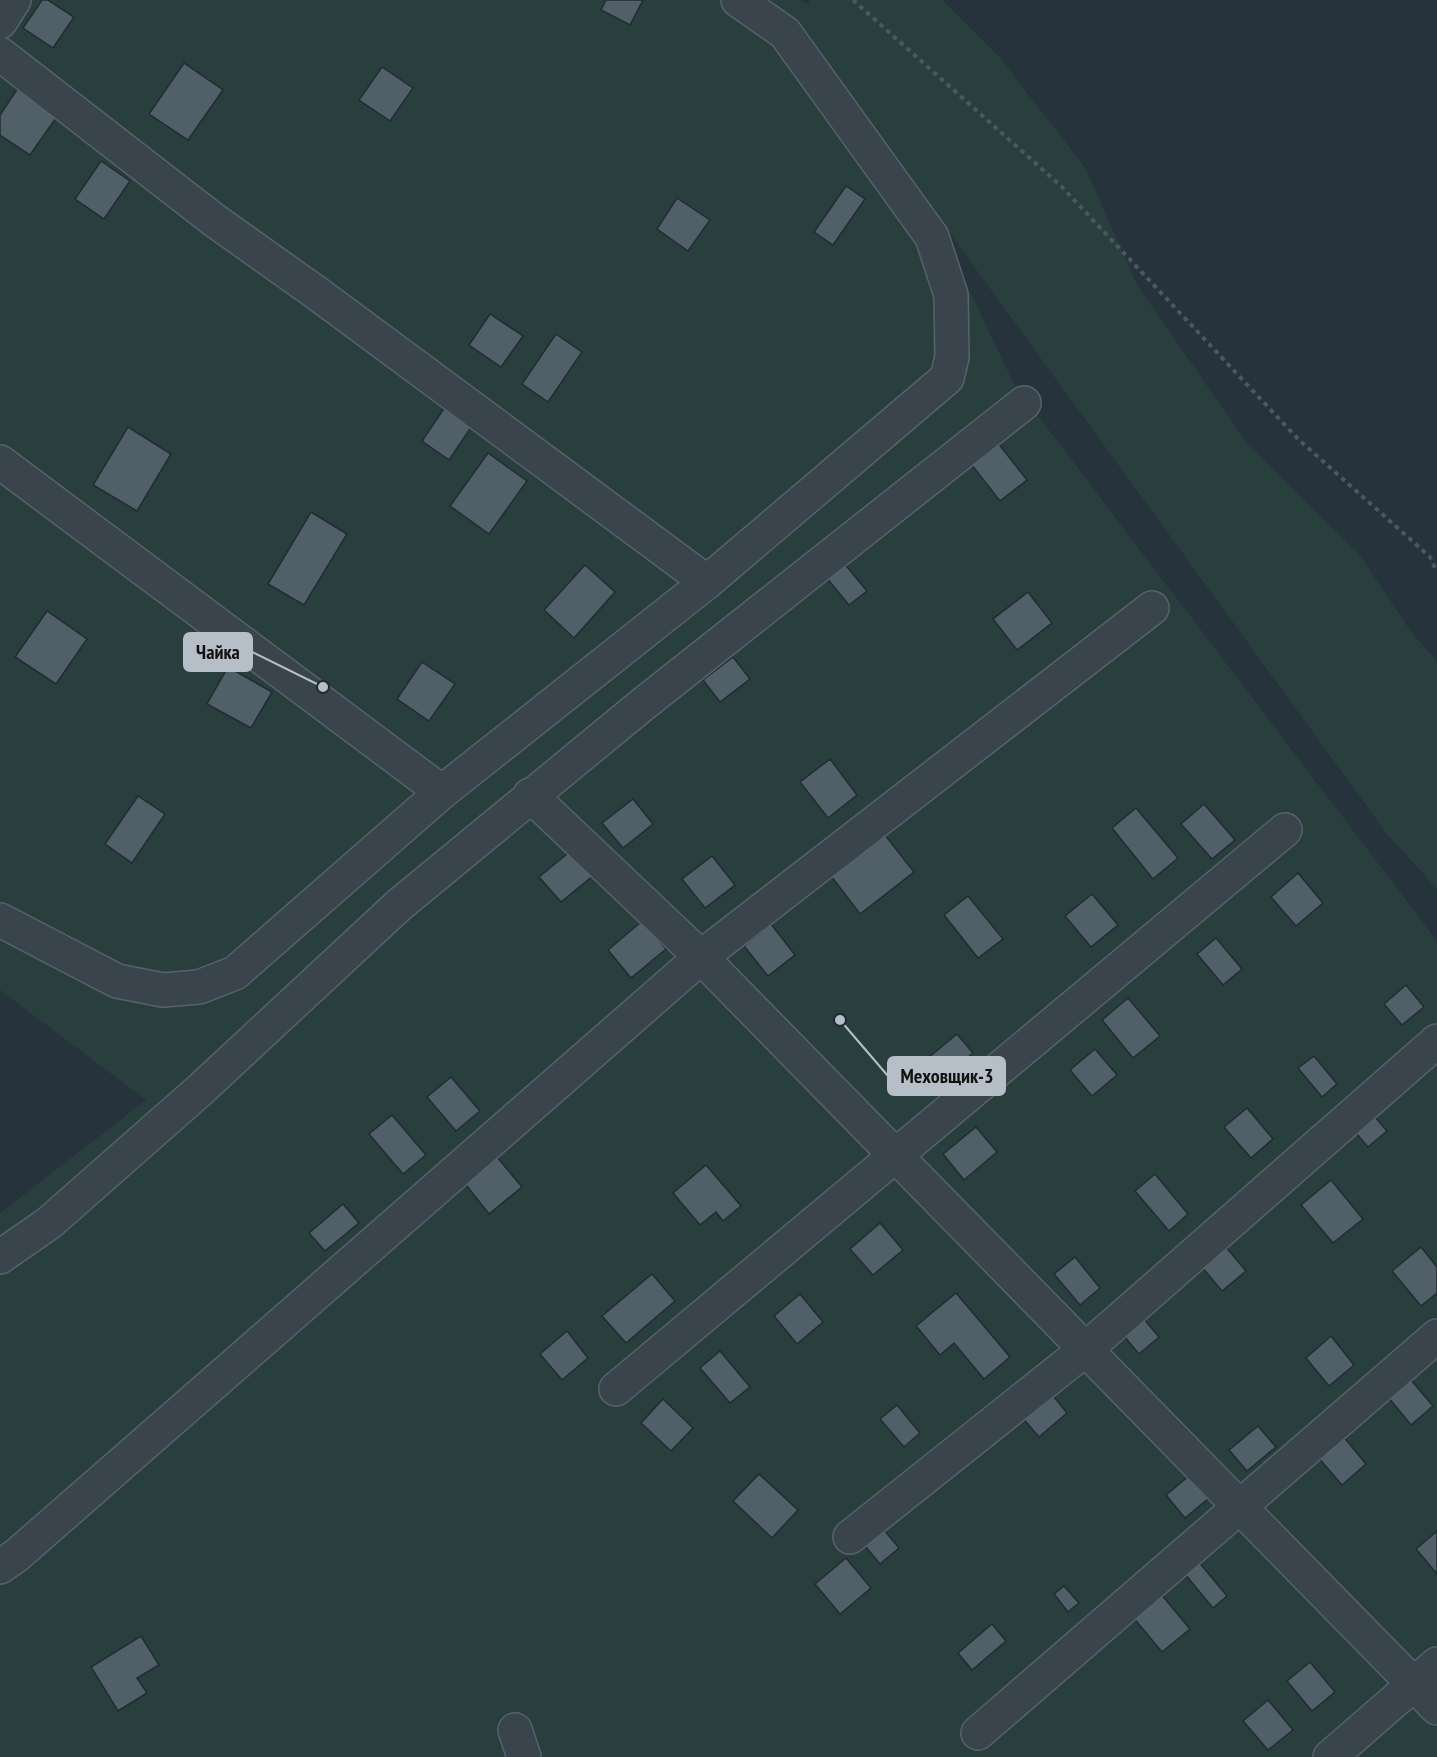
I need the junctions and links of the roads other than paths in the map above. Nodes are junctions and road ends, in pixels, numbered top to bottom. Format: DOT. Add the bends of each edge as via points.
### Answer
graph roads {
  1 [pos="14,0"];
  2 [pos="738,0"];
  3 [pos="0,22"];
  4 [pos="0,54"];
  5 [pos="1024,403"];
  6 [pos="0,462"];
  7 [pos="707,582"];
  8 [pos="1152,608"];
  9 [pos="442,792"];
  10 [pos="530,795"];
  11 [pos="1285,830"];
  12 [pos="0,921"];
  13 [pos="701,957"];
  14 [pos="1437,1041"];
  15 [pos="896,1156"];
  16 [pos="0,1257"];
  17 [pos="1437,1336"];
  18 [pos="1086,1349"];
  19 [pos="616,1389"];
  20 [pos="1240,1507"];
  21 [pos="849,1538"];
  22 [pos="0,1567"];
  23 [pos="1425,1674"];
  24 [pos="1437,1708"];
  25 [pos="978,1733"];
  26 [pos="1330,1757"];
  1 -- 3 [label="lane"];
  2 -- 7 [label="lane" via="785,33 932,237 951,295 952,357 947,378"];
  4 -- 7 [label="lane" via="214,220"];
  5 -- 10 [label="lane"];
  6 -- 9 [label="lane"];
  7 -- 9 [label="lane"];
  8 -- 13 [label="lane"];
  9 -- 12 [label="lane" via="235,973 199,987 163,990 117,981"];
  10 -- 13 [label="lane"];
  10 -- 16 [label="lane" via="399,905 58,1216"];
  11 -- 15 [label="lane"];
  13 -- 15 [label="lane"];
  13 -- 22 [label="lane"];
  14 -- 18 [label="lane"];
  15 -- 18 [label="lane"];
  15 -- 19 [label="lane"];
  17 -- 20 [label="lane"];
  18 -- 20 [label="lane"];
  18 -- 21 [label="lane"];
  20 -- 23 [label="lane"];
  20 -- 25 [label="lane"];
  23 -- 24 [label="lane"];
  23 -- 26 [label="lane"];
}
